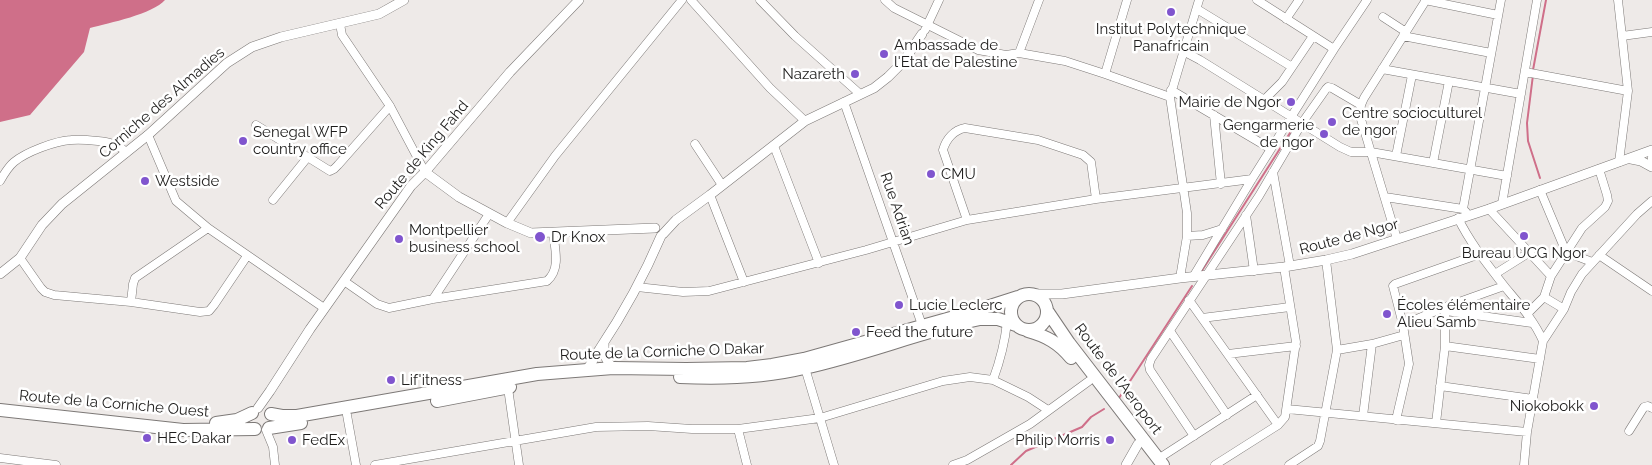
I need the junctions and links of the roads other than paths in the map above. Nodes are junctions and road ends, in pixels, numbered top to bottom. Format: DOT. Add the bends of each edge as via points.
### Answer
graph roads {
  1 [pos="404,0"];
  2 [pos="579,0"];
  3 [pos="682,0"];
  4 [pos="691,0"];
  5 [pos="760,0"];
  6 [pos="885,0"];
  7 [pos="939,0"];
  8 [pos="1039,0"];
  9 [pos="1127,0"];
  10 [pos="1199,0"];
  11 [pos="1257,0"];
  12 [pos="1298,0"];
  13 [pos="1367,0"];
  14 [pos="1425,0"];
  15 [pos="1500,0"];
  16 [pos="1537,0"];
  17 [pos="1618,0"];
  18 [pos="1197,9"];
  19 [pos="1498,14"];
  20 [pos="1384,17"];
  21 [pos="1286,19"];
  22 [pos="340,24"];
  23 [pos="928,26"];
  24 [pos="1652,32"];
  25 [pos="922,34"];
  26 [pos="1404,34"];
  27 [pos="1313,36"];
  28 [pos="1622,36"];
  29 [pos="1334,48"];
  30 [pos="1182,51"];
  31 [pos="1019,53"];
  32 [pos="1491,53"];
  33 [pos="1292,67"];
  34 [pos="1382,69"];
  35 [pos="1530,73"];
  36 [pos="1105,74"];
  37 [pos="1412,75"];
  38 [pos="1449,81"];
  39 [pos="1485,88"];
  40 [pos="1628,92"];
  41 [pos="1170,93"];
  42 [pos="860,94"];
  43 [pos="1521,94"];
  44 [pos="1264,100"];
  45 [pos="844,102"];
  46 [pos="1361,105"];
  47 [pos="390,106"];
  48 [pos="1214,115"];
  49 [pos="1291,117"];
  50 [pos="805,122"];
  51 [pos="1302,123"];
  52 [pos="256,125"];
  53 [pos="148,135"];
  54 [pos="695,144"];
  55 [pos="774,146"];
  56 [pos="1271,149"];
  57 [pos="1652,150"];
  58 [pos="1371,152"];
  59 [pos="126,153"];
  60 [pos="1396,156"];
  61 [pos="1652,157"];
  62 [pos="307,158"];
  63 [pos="1631,159"];
  64 [pos="1433,162"];
  65 [pos="1619,162"];
  66 [pos="1652,163"];
  67 [pos="1652,167"];
  68 [pos="1470,169"];
  69 [pos="1599,169"];
  70 [pos="425,172"];
  71 [pos="1273,172"];
  72 [pos="1507,176"];
  73 [pos="1252,179"];
  74 [pos="0,180"];
  75 [pos="1221,184"];
  76 [pos="722,185"];
  77 [pos="1184,189"];
  78 [pos="1540,190"];
  79 [pos="710,195"];
  80 [pos="1386,197"];
  81 [pos="1096,199"];
  82 [pos="273,200"];
  83 [pos="1652,201"];
  84 [pos="1502,204"];
  85 [pos="1489,209"];
  86 [pos="1466,212"];
  87 [pos="489,214"];
  88 [pos="1246,215"];
  89 [pos="1458,218"];
  90 [pos="967,220"];
  91 [pos="507,223"];
  92 [pos="208,228"];
  93 [pos="1222,230"];
  94 [pos="553,232"];
  95 [pos="660,232"];
  96 [pos="1187,236"];
  97 [pos="1397,239"];
  98 [pos="894,241"];
  99 [pos="1530,252"];
  100 [pos="1566,252"];
  101 [pos="1480,254"];
  102 [pos="1599,255"];
  103 [pos="247,256"];
  104 [pos="20,258"];
  105 [pos="1326,260"];
  106 [pos="1592,262"];
  107 [pos="819,263"];
  108 [pos="1287,267"];
  109 [pos="1254,271"];
  110 [pos="0,274"];
  111 [pos="1495,274"];
  112 [pos="1205,276"];
  113 [pos="1551,276"];
  114 [pos="1194,277"];
  115 [pos="1180,278"];
  116 [pos="344,281"];
  117 [pos="744,282"];
  118 [pos="1504,286"];
  119 [pos="637,287"];
  120 [pos="1652,291"];
  121 [pos="1032,294"];
  122 [pos="1062,294"];
  123 [pos="1018,297"];
  124 [pos="1544,298"];
  125 [pos="433,299"];
  126 [pos="1189,300"];
  127 [pos="132,302"];
  128 [pos="1290,307"];
  129 [pos="324,308"];
  130 [pos="1446,309"];
  131 [pos="1564,309"];
  132 [pos="1048,310"];
  133 [pos="1527,314"];
  134 [pos="1202,318"];
  135 [pos="1532,323"];
  136 [pos="1403,324"];
  137 [pos="922,325"];
  138 [pos="1017,326"];
  139 [pos="1170,330"];
  140 [pos="1404,335"];
  141 [pos="1544,341"];
  142 [pos="604,343"];
  143 [pos="1372,344"];
  144 [pos="1296,346"];
  145 [pos="1445,346"];
  146 [pos="1337,350"];
  147 [pos="1228,354"];
  148 [pos="1540,359"];
  149 [pos="613,368"];
  150 [pos="806,368"];
  151 [pos="586,370"];
  152 [pos="993,380"];
  153 [pos="1089,381"];
  154 [pos="1440,386"];
  155 [pos="508,388"];
  156 [pos="1257,395"];
  157 [pos="1533,399"];
  158 [pos="0,402"];
  159 [pos="1652,408"];
  160 [pos="1287,409"];
  161 [pos="0,410"];
  162 [pos="1048,410"];
  163 [pos="262,411"];
  164 [pos="1326,413"];
  165 [pos="347,415"];
  166 [pos="1226,415"];
  167 [pos="1363,416"];
  168 [pos="820,418"];
  169 [pos="1396,420"];
  170 [pos="1436,423"];
  171 [pos="1278,425"];
  172 [pos="263,429"];
  173 [pos="738,429"];
  174 [pos="1527,432"];
  175 [pos="1630,432"];
  176 [pos="1194,436"];
  177 [pos="516,440"];
  178 [pos="1138,444"];
  179 [pos="0,458"];
  180 [pos="1158,463"];
  181 [pos="56,465"];
  182 [pos="275,465"];
  183 [pos="356,465"];
  184 [pos="375,465"];
  185 [pos="519,465"];
  186 [pos="747,465"];
  187 [pos="834,465"];
  188 [pos="953,465"];
  189 [pos="1126,465"];
  190 [pos="1216,465"];
  191 [pos="1289,465"];
  192 [pos="1524,465"];
  1 -- 22 [label="street, Corniche des Almadies" via="379,14"];
  2 -- 70 [label="street, Route de King Fahd" via="510,72"];
  3 -- 91 [label="street" via="555,156"];
  4 -- 50 [label="street"];
  5 -- 42 [label="street"];
  6 -- 23 [label="street"];
  7 -- 23 [label="street"];
  8 -- 31 [label="street"];
  9 -- 36 [label="street"];
  10 -- 18 [label="street"];
  11 -- 21 [label="street"];
  12 -- 21 [label="street"];
  13 -- 29 [label="street"];
  14 -- 19 [label="street"];
  14 -- 26 [label="street"];
  15 -- 19 [label="street"];
  16 -- 35 [label="street"];
  17 -- 28 [label="street"];
  18 -- 30 [label="street"];
  18 -- 33 [label="street"];
  19 -- 32 [label="street"];
  20 -- 26 [label="street"];
  21 -- 27 [label="street"];
  22 -- 47 [label="street" via="342,36"];
  22 -- 53 [label="street, Corniche des Almadies" via="252,47 227,63"];
  23 -- 25 [label="street"];
  23 -- 31 [label="street" via="978,50 1006,55"];
  24 -- 28 [label="street"];
  25 -- 42 [label="street" via="888,77"];
  26 -- 32 [label="street"];
  26 -- 34 [label="street"];
  27 -- 29 [label="street"];
  27 -- 33 [label="street"];
  28 -- 40 [label="street"];
  29 -- 49 [label="street"];
  30 -- 41 [label="street"];
  30 -- 44 [label="street"];
  31 -- 36 [label="street"];
  32 -- 39 [label="street"];
  33 -- 44 [label="street"];
  34 -- 37 [label="street"];
  34 -- 46 [label="street"];
  35 -- 40 [label="street"];
  35 -- 43 [label="street"];
  36 -- 41 [label="street"];
  37 -- 38 [label="street"];
  37 -- 60 [label="street"];
  38 -- 39 [label="street"];
  38 -- 64 [label="street"];
  39 -- 43 [label="street"];
  39 -- 68 [label="street"];
  40 -- 65 [label="street"];
  41 -- 48 [label="street"];
  41 -- 77 [label="street"];
  42 -- 45 [label="street"];
  43 -- 72 [label="street"];
  44 -- 49 [label="street"];
  45 -- 50 [label="street"];
  45 -- 98 [label="street, Rue Adrian"];
  46 -- 51 [label="street" via="1328,87"];
  46 -- 58 [label="street" via="1360,116"];
  47 -- 62 [label="street" via="334,169 330,171"];
  47 -- 70 [label="street"];
  48 -- 56 [label="street"];
  48 -- 75 [label="street"];
  49 -- 51 [label="street"];
  49 -- 56 [label="street"];
  50 -- 55 [label="street"];
  51 -- 58 [label="street" via="1351,152"];
  51 -- 71 [label="street"];
  52 -- 62 [label="street"];
  53 -- 59 [label="street, Corniche des Almadies"];
  53 -- 92 [label="street" via="176,201"];
  54 -- 76 [label="street"];
  55 -- 76 [label="street"];
  55 -- 107 [label="street"];
  56 -- 73 [label="street"];
  57 -- 63 [label="street, Route de Ngor"];
  58 -- 60 [label="street"];
  58 -- 80 [label="street"];
  59 -- 74 [label="street" via="106,142 64,141 15,161"];
  59 -- 104 [label="street, Corniche des Almadies" via="62,204 42,225"];
  60 -- 64 [label="street"];
  61 -- 66 [label="street"];
  62 -- 82 [label="street"];
  63 -- 65 [label="street, Route de Ngor"];
  63 -- 67 [label="street" via="1641,160"];
  64 -- 68 [label="street"];
  65 -- 69 [label="street, Route de Ngor"];
  68 -- 72 [label="street"];
  68 -- 86 [label="street"];
  69 -- 78 [label="street, Route de Ngor"];
  69 -- 100 [label="street" via="1608,201 1582,228"];
  70 -- 87 [label="street" via="458,197"];
  70 -- 116 [label="street, Route de King Fahd" via="391,212"];
  71 -- 88 [label="street"];
  71 -- 108 [label="street"];
  72 -- 84 [label="street"];
  73 -- 75 [label="street"];
  73 -- 93 [label="street"];
  75 -- 77 [label="street"];
  76 -- 79 [label="street"];
  77 -- 81 [label="street"];
  77 -- 96 [label="street"];
  78 -- 84 [label="street, Route de Ngor"];
  78 -- 100 [label="street"];
  79 -- 95 [label="street"];
  79 -- 117 [label="street"];
  80 -- 86 [label="street"];
  80 -- 97 [label="street"];
  81 -- 90 [label="street"];
  81 -- 90 [label="street" via="1090,162 1083,155 1038,140 964,128 954,132 943,150"];
  83 -- 102 [label="street"];
  84 -- 85 [label="street, Route de Ngor"];
  85 -- 86 [label="street, Route de Ngor"];
  85 -- 99 [label="street"];
  86 -- 89 [label="street, Route de Ngor"];
  87 -- 91 [label="street"];
  87 -- 125 [label="street"];
  88 -- 109 [label="street"];
  88 -- 112 [label="street"];
  89 -- 97 [label="street, Route de Ngor"];
  89 -- 101 [label="street"];
  90 -- 98 [label="street"];
  91 -- 94 [label="street" via="531,233"];
  92 -- 103 [label="street"];
  92 -- 127 [label="street" via="135,278"];
  93 -- 96 [label="street"];
  93 -- 114 [label="street"];
  94 -- 95 [label="street" via="643,229"];
  94 -- 125 [label="street" via="556,266 555,273 547,281"];
  95 -- 119 [label="street"];
  96 -- 115 [label="street"];
  97 -- 105 [label="street, Route de Ngor"];
  98 -- 107 [label="street"];
  98 -- 137 [label="street, Rue Adrian"];
  99 -- 111 [label="street"];
  99 -- 113 [label="street"];
  100 -- 106 [label="street"];
  100 -- 113 [label="street"];
  101 -- 111 [label="street"];
  101 -- 136 [label="street" via="1393,285"];
  102 -- 106 [label="street"];
  102 -- 120 [label="street"];
  103 -- 127 [label="street" via="209,311"];
  103 -- 129 [label="street"];
  104 -- 110 [label="street, Corniche des Almadies"];
  104 -- 127 [label="street" via="41,288 50,294"];
  105 -- 108 [label="street, Route de Ngor"];
  105 -- 146 [label="street"];
  106 -- 131 [label="street"];
  107 -- 117 [label="street"];
  108 -- 109 [label="street, Route de Ngor"];
  108 -- 128 [label="street"];
  109 -- 112 [label="street, Route de Ngor"];
  111 -- 118 [label="street"];
  112 -- 114 [label="street, Route de Ngor"];
  112 -- 126 [label="street"];
  113 -- 124 [label="street"];
  114 -- 115 [label="street, Route de Ngor"];
  115 -- 122 [label="street, Route de Ngor"];
  116 -- 125 [label="street" via="377,304 389,308"];
  116 -- 129 [label="street, Route de King Fahd"];
  117 -- 119 [label="street" via="695,292"];
  118 -- 130 [label="street"];
  118 -- 133 [label="street"];
  119 -- 142 [label="street"];
  121 -- 122 [label="street, Route de Ngor"];
  121 -- 123 [label="highway"];
  121 -- 132 [label="highway" via="1042,299"];
  122 -- 132 [label="street" via="1053,299"];
  123 -- 137 [label="highway, Route de la Corniche O Dakar"];
  123 -- 138 [label="highway" via="1011,309"];
  124 -- 131 [label="street"];
  124 -- 133 [label="street"];
  126 -- 134 [label="street"];
  126 -- 139 [label="street"];
  128 -- 134 [label="street"];
  128 -- 144 [label="street"];
  129 -- 163 [label="street, Route de King Fahd" via="270,391"];
  130 -- 135 [label="street"];
  130 -- 136 [label="street"];
  130 -- 145 [label="street"];
  131 -- 141 [label="street"];
  132 -- 138 [label="highway" via="1042,326 1035,330"];
  132 -- 180 [label="highway, Route de l'Aeroport"];
  133 -- 135 [label="street"];
  134 -- 147 [label="street"];
  135 -- 141 [label="street"];
  136 -- 140 [label="street"];
  137 -- 149 [label="highway, Route de la Corniche O Dakar" via="804,359 746,368"];
  138 -- 150 [label="highway, Route de la Corniche O Dakar" via="990,318 971,321"];
  138 -- 152 [label="street" via="1006,335"];
  138 -- 153 [label="highway, Route de l'Aeroport" via="1043,335 1060,346"];
  139 -- 166 [label="street"];
  139 -- 176 [label="street" via="1152,359 1150,370"];
  140 -- 143 [label="street"];
  140 -- 169 [label="street" via="1409,364"];
  141 -- 148 [label="street"];
  142 -- 149 [label="street" via="607,362"];
  142 -- 151 [label="street"];
  143 -- 146 [label="street"];
  143 -- 167 [label="street"];
  144 -- 147 [label="street"];
  144 -- 160 [label="street"];
  145 -- 148 [label="street"];
  145 -- 154 [label="street"];
  146 -- 164 [label="street"];
  147 -- 156 [label="street"];
  148 -- 157 [label="street"];
  149 -- 151 [label="highway, Route de la Corniche O Dakar"];
  150 -- 155 [label="highway, Route de la Corniche O Dakar" via="732,378 602,376"];
  150 -- 168 [label="street"];
  151 -- 163 [label="highway, Route de la Corniche O Dakar" via="537,374 297,416"];
  152 -- 162 [label="street"];
  152 -- 168 [label="street" via="970,377 942,381"];
  153 -- 162 [label="street"];
  153 -- 178 [label="highway, Route de l'Aeroport"];
  154 -- 157 [label="street"];
  154 -- 170 [label="street"];
  155 -- 165 [label="highway, Route de la Corniche O Dakar"];
  155 -- 177 [label="street"];
  156 -- 166 [label="street"];
  156 -- 171 [label="street"];
  157 -- 174 [label="street"];
  158 -- 163 [label="highway, Route de la Corniche Ouest" via="183,422 227,423"];
  159 -- 175 [label="street" via="1644,407"];
  160 -- 164 [label="street"];
  160 -- 171 [label="street"];
  161 -- 172 [label="highway, Route de la Corniche Ouest" via="183,430"];
  162 -- 188 [label="street" via="1030,424"];
  163 -- 172 [label="highway" via="272,421"];
  163 -- 172 [label="highway" via="249,420 251,425"];
  164 -- 167 [label="street"];
  164 -- 191 [label="street" via="1318,446"];
  165 -- 172 [label="highway, Route de la Corniche O Dakar"];
  165 -- 183 [label="street"];
  166 -- 176 [label="street"];
  167 -- 169 [label="street"];
  168 -- 173 [label="street"];
  168 -- 187 [label="street"];
  169 -- 170 [label="street"];
  170 -- 174 [label="street"];
  171 -- 190 [label="street"];
  172 -- 182 [label="street" via="273,447"];
  173 -- 177 [label="street" via="596,427"];
  173 -- 186 [label="street"];
  174 -- 192 [label="street"];
  176 -- 180 [label="street"];
  177 -- 184 [label="street"];
  177 -- 185 [label="street"];
  178 -- 180 [label="highway, Route de l'Aeroport"];
  178 -- 189 [label="street"];
  179 -- 181 [label="street"];
}
